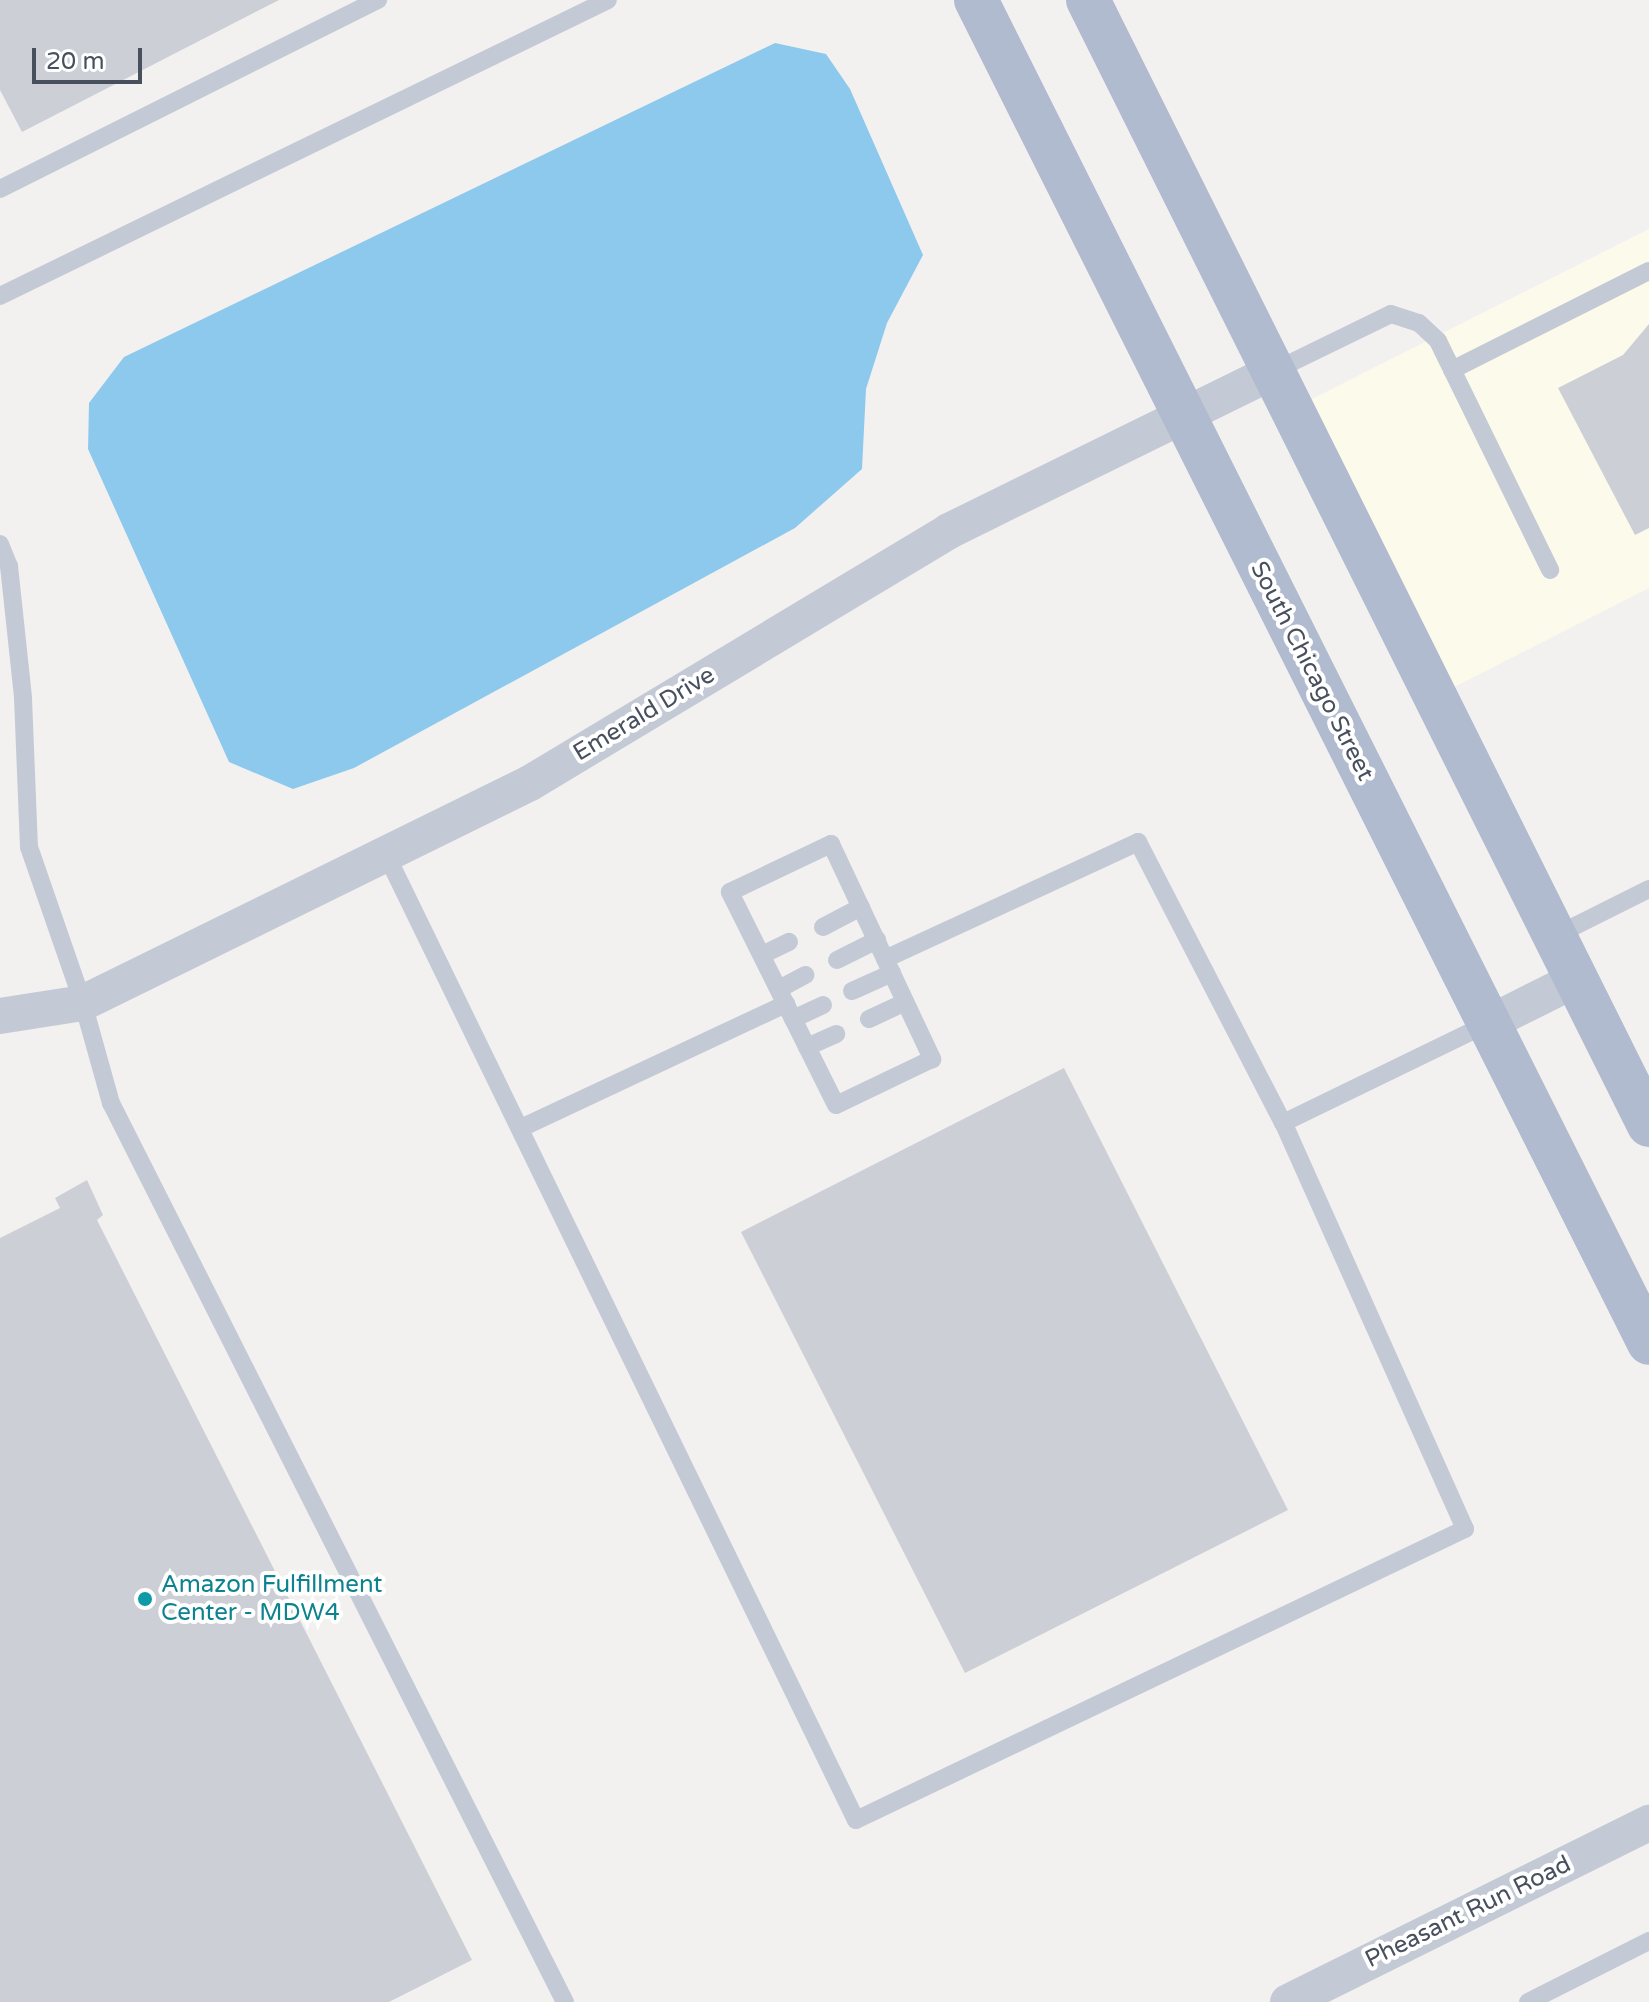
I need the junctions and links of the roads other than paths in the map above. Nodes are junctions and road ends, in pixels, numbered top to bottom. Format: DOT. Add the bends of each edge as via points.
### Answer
graph roads {
  1 [pos="378,0"];
  2 [pos="608,0"];
  3 [pos="976,0"];
  4 [pos="1088,0"];
  5 [pos="0,189"];
  6 [pos="1649,271"];
  7 [pos="0,296"];
  8 [pos="1452,370"];
  9 [pos="1272,372"];
  10 [pos="1184,416"];
  11 [pos="0,544"];
  12 [pos="1550,570"];
  13 [pos="386,854"];
  14 [pos="1649,889"];
  15 [pos="861,907"];
  16 [pos="823,927"];
  17 [pos="1555,936"];
  18 [pos="877,940"];
  19 [pos="789,942"];
  20 [pos="762,955"];
  21 [pos="837,960"];
  22 [pos="889,966"];
  23 [pos="805,975"];
  24 [pos="1577,979"];
  25 [pos="852,991"];
  26 [pos="905,1002"];
  27 [pos="83,1003"];
  28 [pos="786,1004"];
  29 [pos="823,1005"];
  30 [pos="0,1016"];
  31 [pos="869,1019"];
  32 [pos="1489,1023"];
  33 [pos="836,1034"];
  34 [pos="807,1047"];
  35 [pos="1645,1105"];
  36 [pos="1283,1123"];
  37 [pos="521,1128"];
  38 [pos="1649,1343"];
  39 [pos="1649,1823"];
  40 [pos="1649,1941"];
  41 [pos="559,2000"];
  42 [pos="1288,2002"];
  43 [pos="1528,2002"];
  1 -- 5 [label="lane"];
  2 -- 7 [label="lane"];
  3 -- 10 [label="main road, South Chicago Street"];
  4 -- 9 [label="main road"];
  6 -- 8 [label="lane"];
  8 -- 9 [label="lane" via="1438,341 1419,323 1391,314"];
  8 -- 12 [label="lane"];
  9 -- 10 [label="street, Emerald Drive"];
  9 -- 17 [label="main road"];
  10 -- 13 [label="street, Emerald Drive" via="949,531 530,783"];
  10 -- 32 [label="main road, South Chicago Street"];
  11 -- 27 [label="lane" via="9,566 23,698 29,847"];
  13 -- 27 [label="street, Emerald Drive"];
  13 -- 37 [label="lane"];
  14 -- 17 [label="lane"];
  15 -- 16 [label="lane"];
  15 -- 18 [label="lane"];
  15 -- 20 [label="lane" via="831,844 730,892"];
  17 -- 24 [label="main road"];
  18 -- 21 [label="lane"];
  18 -- 22 [label="lane"];
  19 -- 20 [label="lane"];
  20 -- 28 [label="lane"];
  22 -- 25 [label="lane"];
  22 -- 26 [label="lane"];
  22 -- 36 [label="lane" via="1138,842"];
  23 -- 28 [label="lane"];
  24 -- 32 [label="street"];
  24 -- 35 [label="main road"];
  26 -- 31 [label="lane"];
  26 -- 34 [label="lane" via="932,1059 836,1105"];
  27 -- 30 [label="street, Emerald Drive"];
  27 -- 41 [label="lane" via="111,1103"];
  28 -- 29 [label="lane"];
  28 -- 34 [label="lane"];
  28 -- 37 [label="lane"];
  32 -- 36 [label="lane"];
  32 -- 38 [label="main road, South Chicago Street"];
  33 -- 34 [label="lane"];
  36 -- 37 [label="lane" via="1465,1529 856,1820"];
  39 -- 42 [label="street, Pheasant Run Road"];
  40 -- 43 [label="lane"];
}
